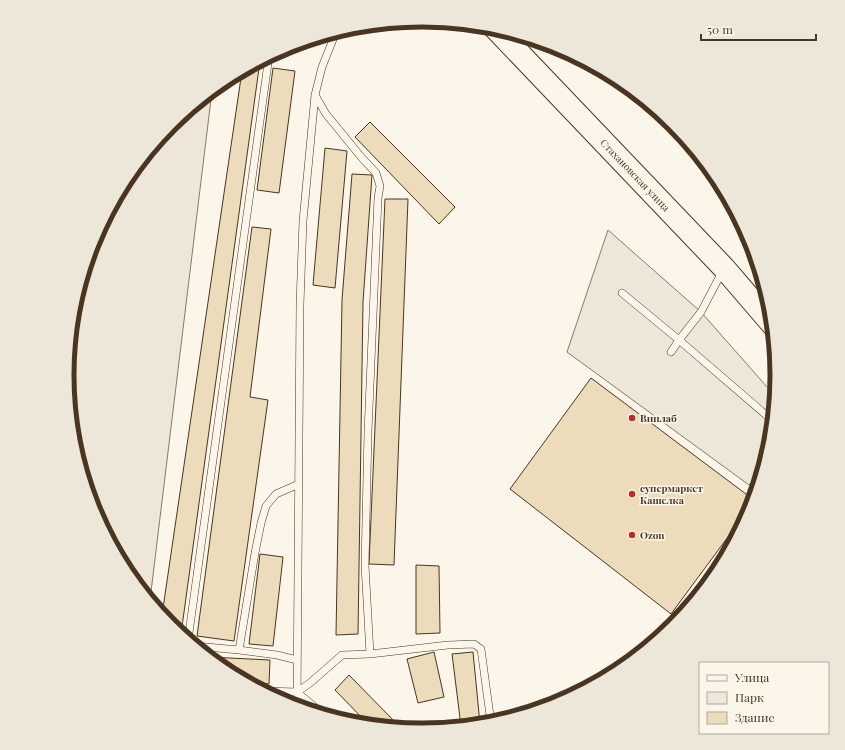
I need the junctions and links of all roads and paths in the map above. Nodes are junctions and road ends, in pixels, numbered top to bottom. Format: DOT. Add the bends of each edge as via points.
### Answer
graph roads {
  1 [pos="502,37"];
  2 [pos="333,39"];
  3 [pos="268,64"];
  4 [pos="315,94"];
  5 [pos="724,268"];
  6 [pos="622,294"];
  7 [pos="766,316"];
  8 [pos="680,340"];
  9 [pos="671,352"];
  10 [pos="768,417"];
  11 [pos="299,484"];
  12 [pos="189,633"];
  13 [pos="206,647"];
  14 [pos="239,650"];
  15 [pos="370,654"];
  16 [pos="297,660"];
  17 [pos="278,691"];
  18 [pos="297,692"];
  19 [pos="297,700"];
  20 [pos="313,706"];
  21 [pos="490,716"];
  1 -- 5 [label="main road, Стахановская улица"];
  2 -- 4 [label="lane"];
  3 -- 12 [label="lane"];
  4 -- 11 [label="lane" via="303,221"];
  4 -- 15 [label="lane" via="326,114 376,173 380,186 364,565"];
  5 -- 7 [label="main road, Стахановская улица"];
  5 -- 8 [label="lane" via="701,312"];
  6 -- 8 [label="lane"];
  8 -- 9 [label="lane"];
  8 -- 10 [label="lane"];
  11 -- 14 [label="lane" via="276,494 266,506"];
  11 -- 16 [label="lane"];
  13 -- 14 [label="lane"];
  14 -- 16 [label="lane" via="277,654"];
  15 -- 18 [label="lane" via="342,655"];
  15 -- 21 [label="lane" via="474,644 481,649"];
  16 -- 18 [label="lane"];
  17 -- 18 [label="lane"];
  18 -- 19 [label="lane"];
  18 -- 20 [label="lane"];
}
